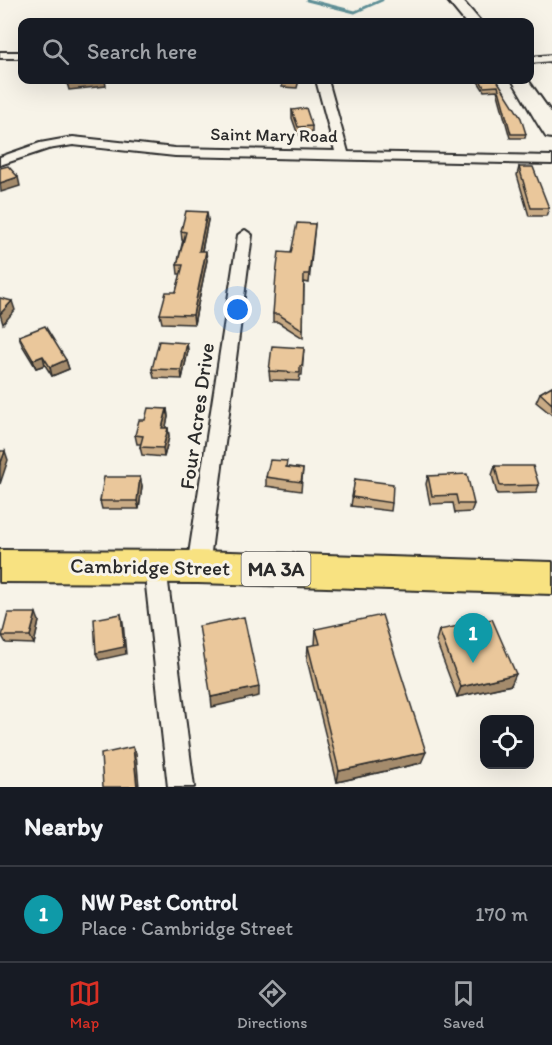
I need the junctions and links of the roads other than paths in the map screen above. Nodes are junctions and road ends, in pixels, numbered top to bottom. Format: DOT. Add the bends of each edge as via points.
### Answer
graph roads {
  1 [pos="454,0"];
  2 [pos="470,18"];
  3 [pos="0,55"];
  4 [pos="18,55"];
  5 [pos="552,58"];
  6 [pos="534,60"];
  7 [pos="323,84"];
  8 [pos="522,84"];
  9 [pos="550,124"];
  10 [pos="342,154"];
  11 [pos="552,160"];
  12 [pos="0,161"];
  13 [pos="244,235"];
  14 [pos="0,566"];
  15 [pos="155,567"];
  16 [pos="198,567"];
  17 [pos="552,578"];
  18 [pos="181,787"];
  1 -- 2 [label="main road"];
  3 -- 4 [label="street"];
  5 -- 6 [label="street"];
  7 -- 10 [label="street"];
  8 -- 9 [label="main road"];
  10 -- 11 [label="street, Saint Mary Road"];
  10 -- 12 [label="street, Saint Mary Road" via="167,152 73,141"];
  13 -- 16 [label="street, Four Acres Drive"];
  14 -- 15 [label="main road, Cambridge Street / MA 3A"];
  15 -- 16 [label="main road, Cambridge Street / MA 3A"];
  15 -- 18 [label="street"];
  16 -- 17 [label="main road, Cambridge Street / MA 3A"];
}
